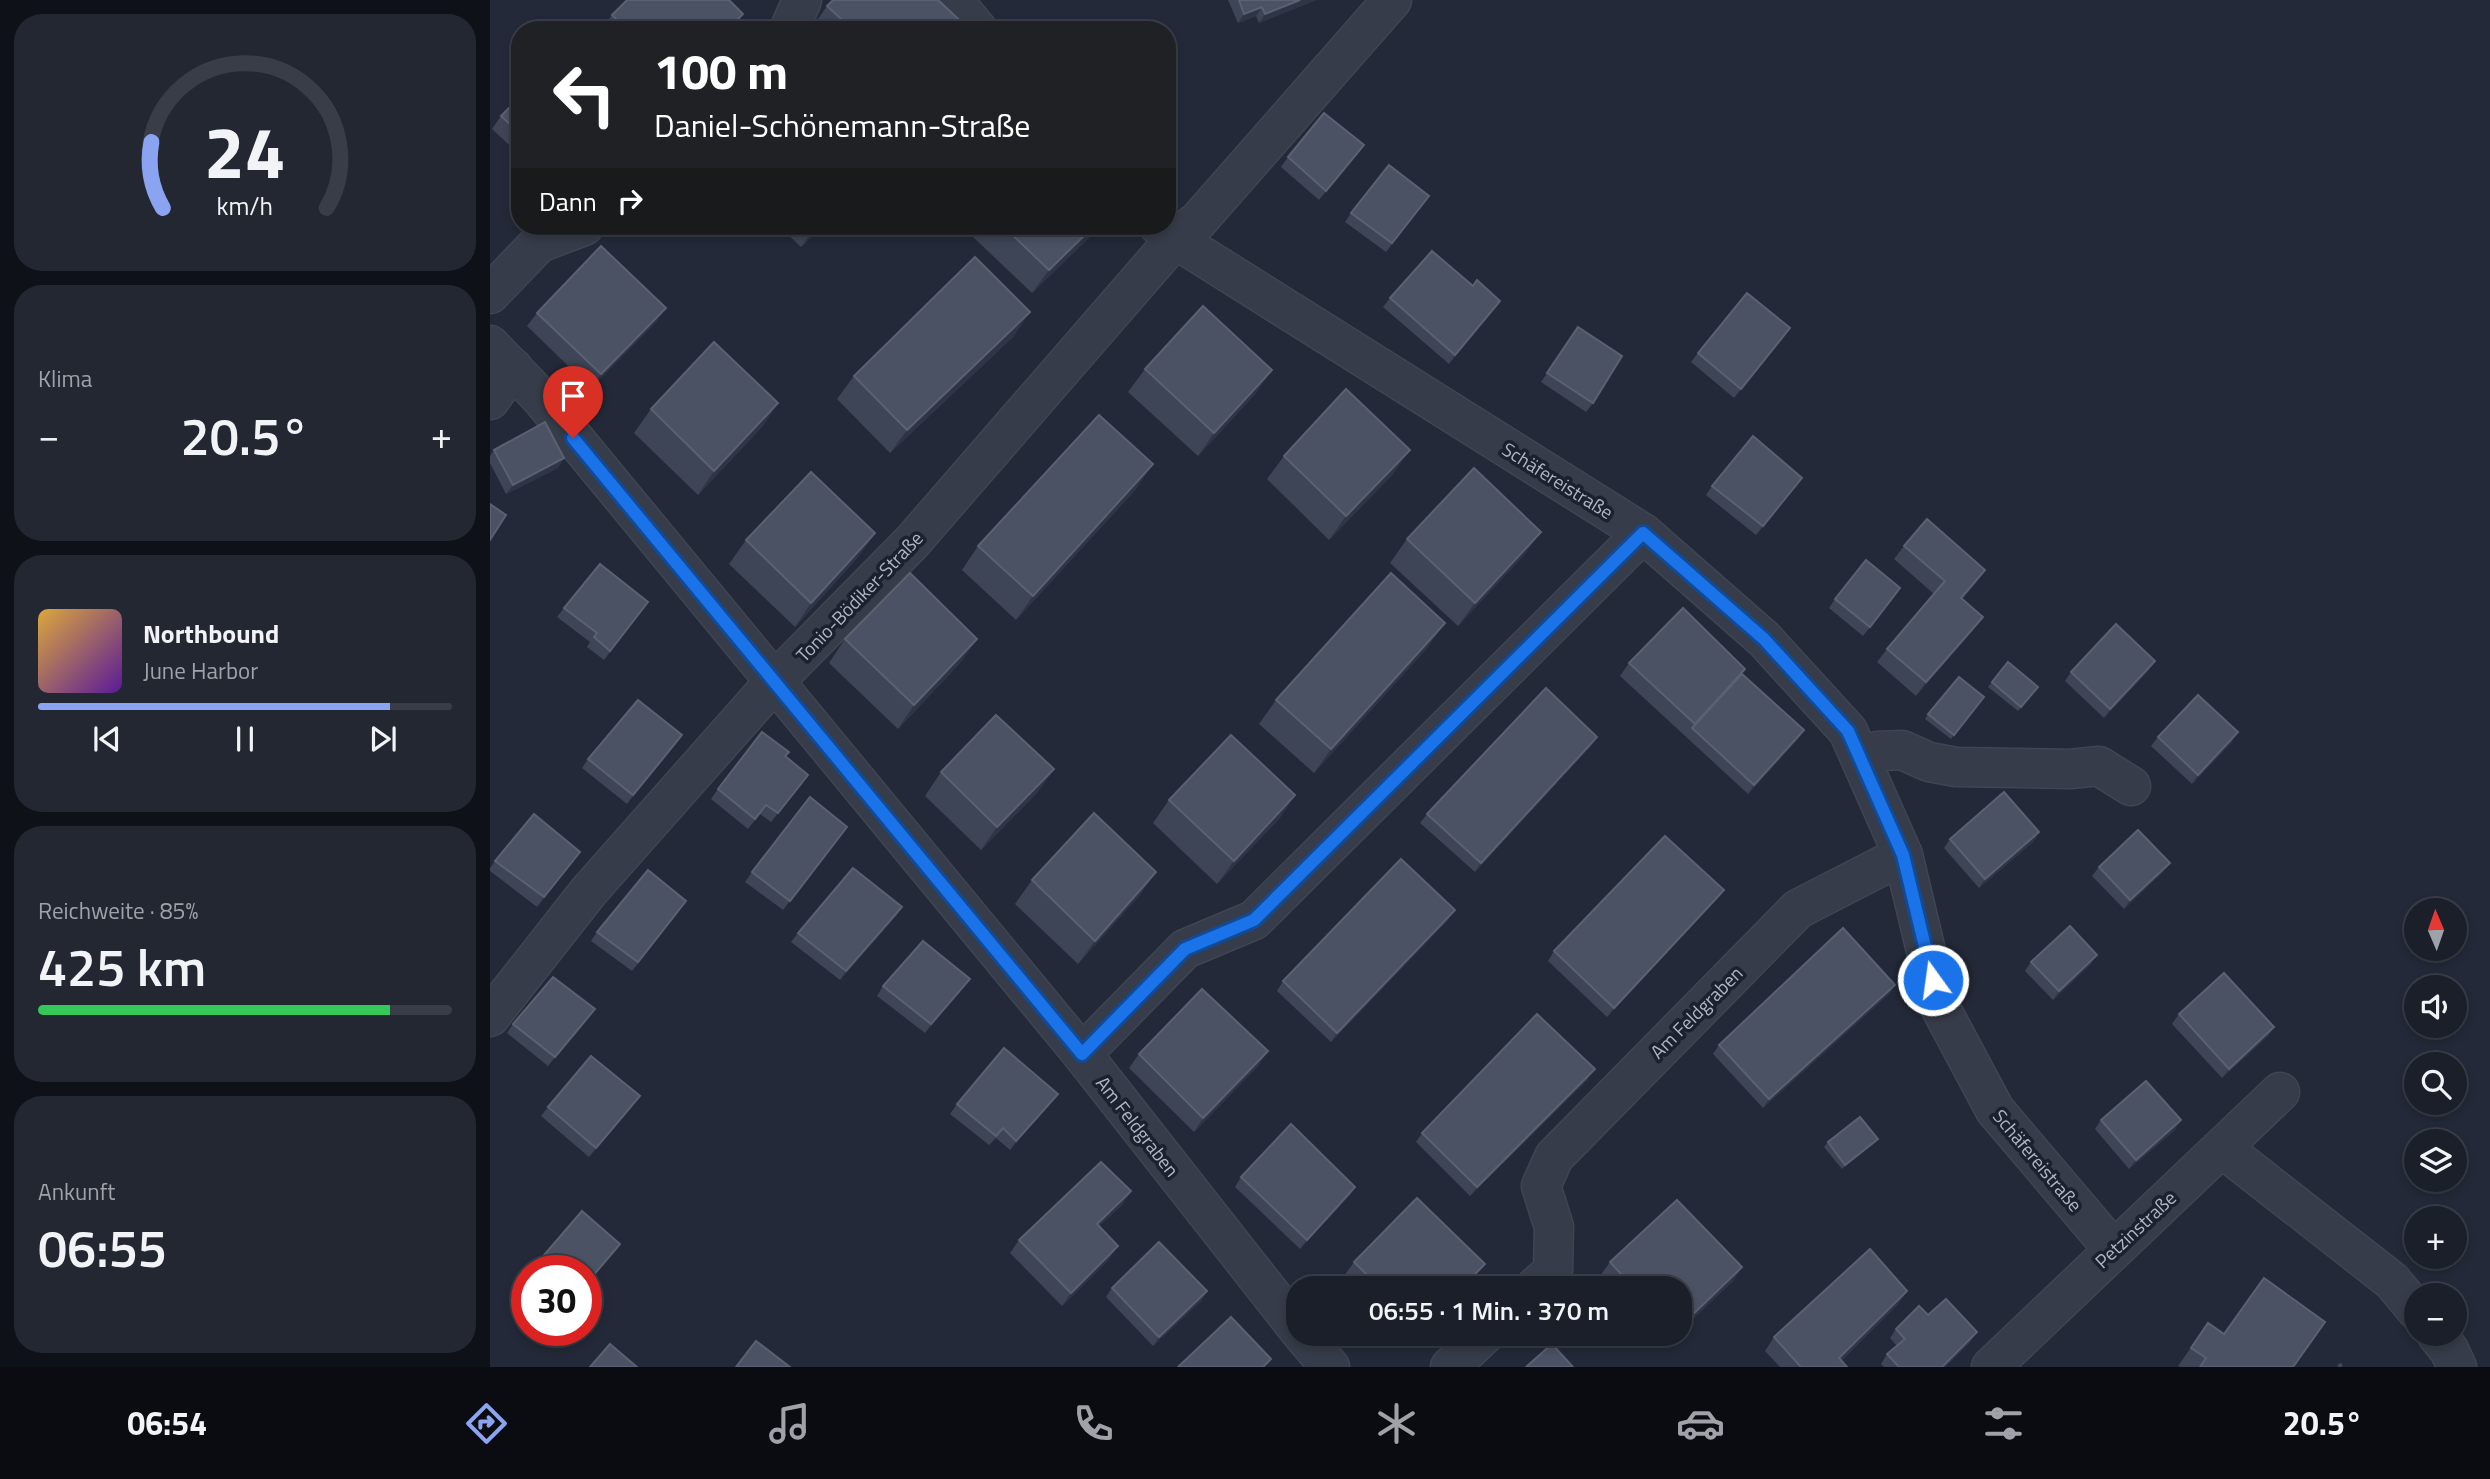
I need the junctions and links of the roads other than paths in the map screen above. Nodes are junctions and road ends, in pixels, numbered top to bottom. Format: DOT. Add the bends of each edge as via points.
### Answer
graph roads {
  1 [pos="802,0"];
  2 [pos="953,0"];
  3 [pos="1392,0"];
  4 [pos="793,21"];
  5 [pos="970,21"];
  6 [pos="1176,230"];
  7 [pos="560,235"];
  8 [pos="1165,235"];
  9 [pos="1170,235"];
  10 [pos="490,294"];
  11 [pos="502,357"];
  12 [pos="490,400"];
  13 [pos="1643,533"];
  14 [pos="775,681"];
  15 [pos="1860,757"];
  16 [pos="2130,786"];
  17 [pos="1903,855"];
  18 [pos="490,1017"];
  19 [pos="1082,1054"];
  20 [pos="2280,1092"];
  21 [pos="2222,1148"];
  22 [pos="2113,1249"];
  23 [pos="1547,1276"];
  24 [pos="2404,1295"];
  25 [pos="1472,1346"];
  26 [pos="2446,1346"];
  27 [pos="1309,1349"];
  28 [pos="1450,1367"];
  29 [pos="1991,1367"];
  30 [pos="2457,1367"];
  1 -- 4 [label="street"];
  2 -- 5 [label="street"];
  3 -- 6 [label="street, Tonio-Bödiker-Straße" via="1198,221"];
  7 -- 10 [label="street" via="539,243"];
  8 -- 14 [label="street, Tonio-Bödiker-Straße" via="912,542"];
  9 -- 13 [label="street, Schäfereistraße"];
  11 -- 12 [label="street"];
  11 -- 14 [label="street, Am Feldgraben"];
  13 -- 15 [label="street, Schäfereistraße" via="1764,639 1848,731"];
  13 -- 19 [label="street" via="1254,920 1185,949"];
  14 -- 18 [label="street, Tonio-Bödiker-Straße" via="589,891"];
  14 -- 19 [label="street, Am Feldgraben"];
  15 -- 16 [label="street" via="1902,750 1956,767 2099,766"];
  15 -- 17 [label="street, Schäfereistraße"];
  17 -- 22 [label="street, Schäfereistraße" via="1939,1005 1988,1099"];
  17 -- 23 [label="street, Am Feldgraben" via="1798,909 1554,1157 1541,1185 1554,1227 1553,1271"];
  19 -- 27 [label="street, Am Feldgraben"];
  20 -- 21 [label="street, Petzinstraße"];
  21 -- 22 [label="street, Petzinstraße"];
  21 -- 24 [label="street" via="2281,1209 2392,1281"];
  22 -- 29 [label="street, Petzinstraße" via="2062,1314"];
  25 -- 28 [label="street"];
  26 -- 30 [label="street"];
}
